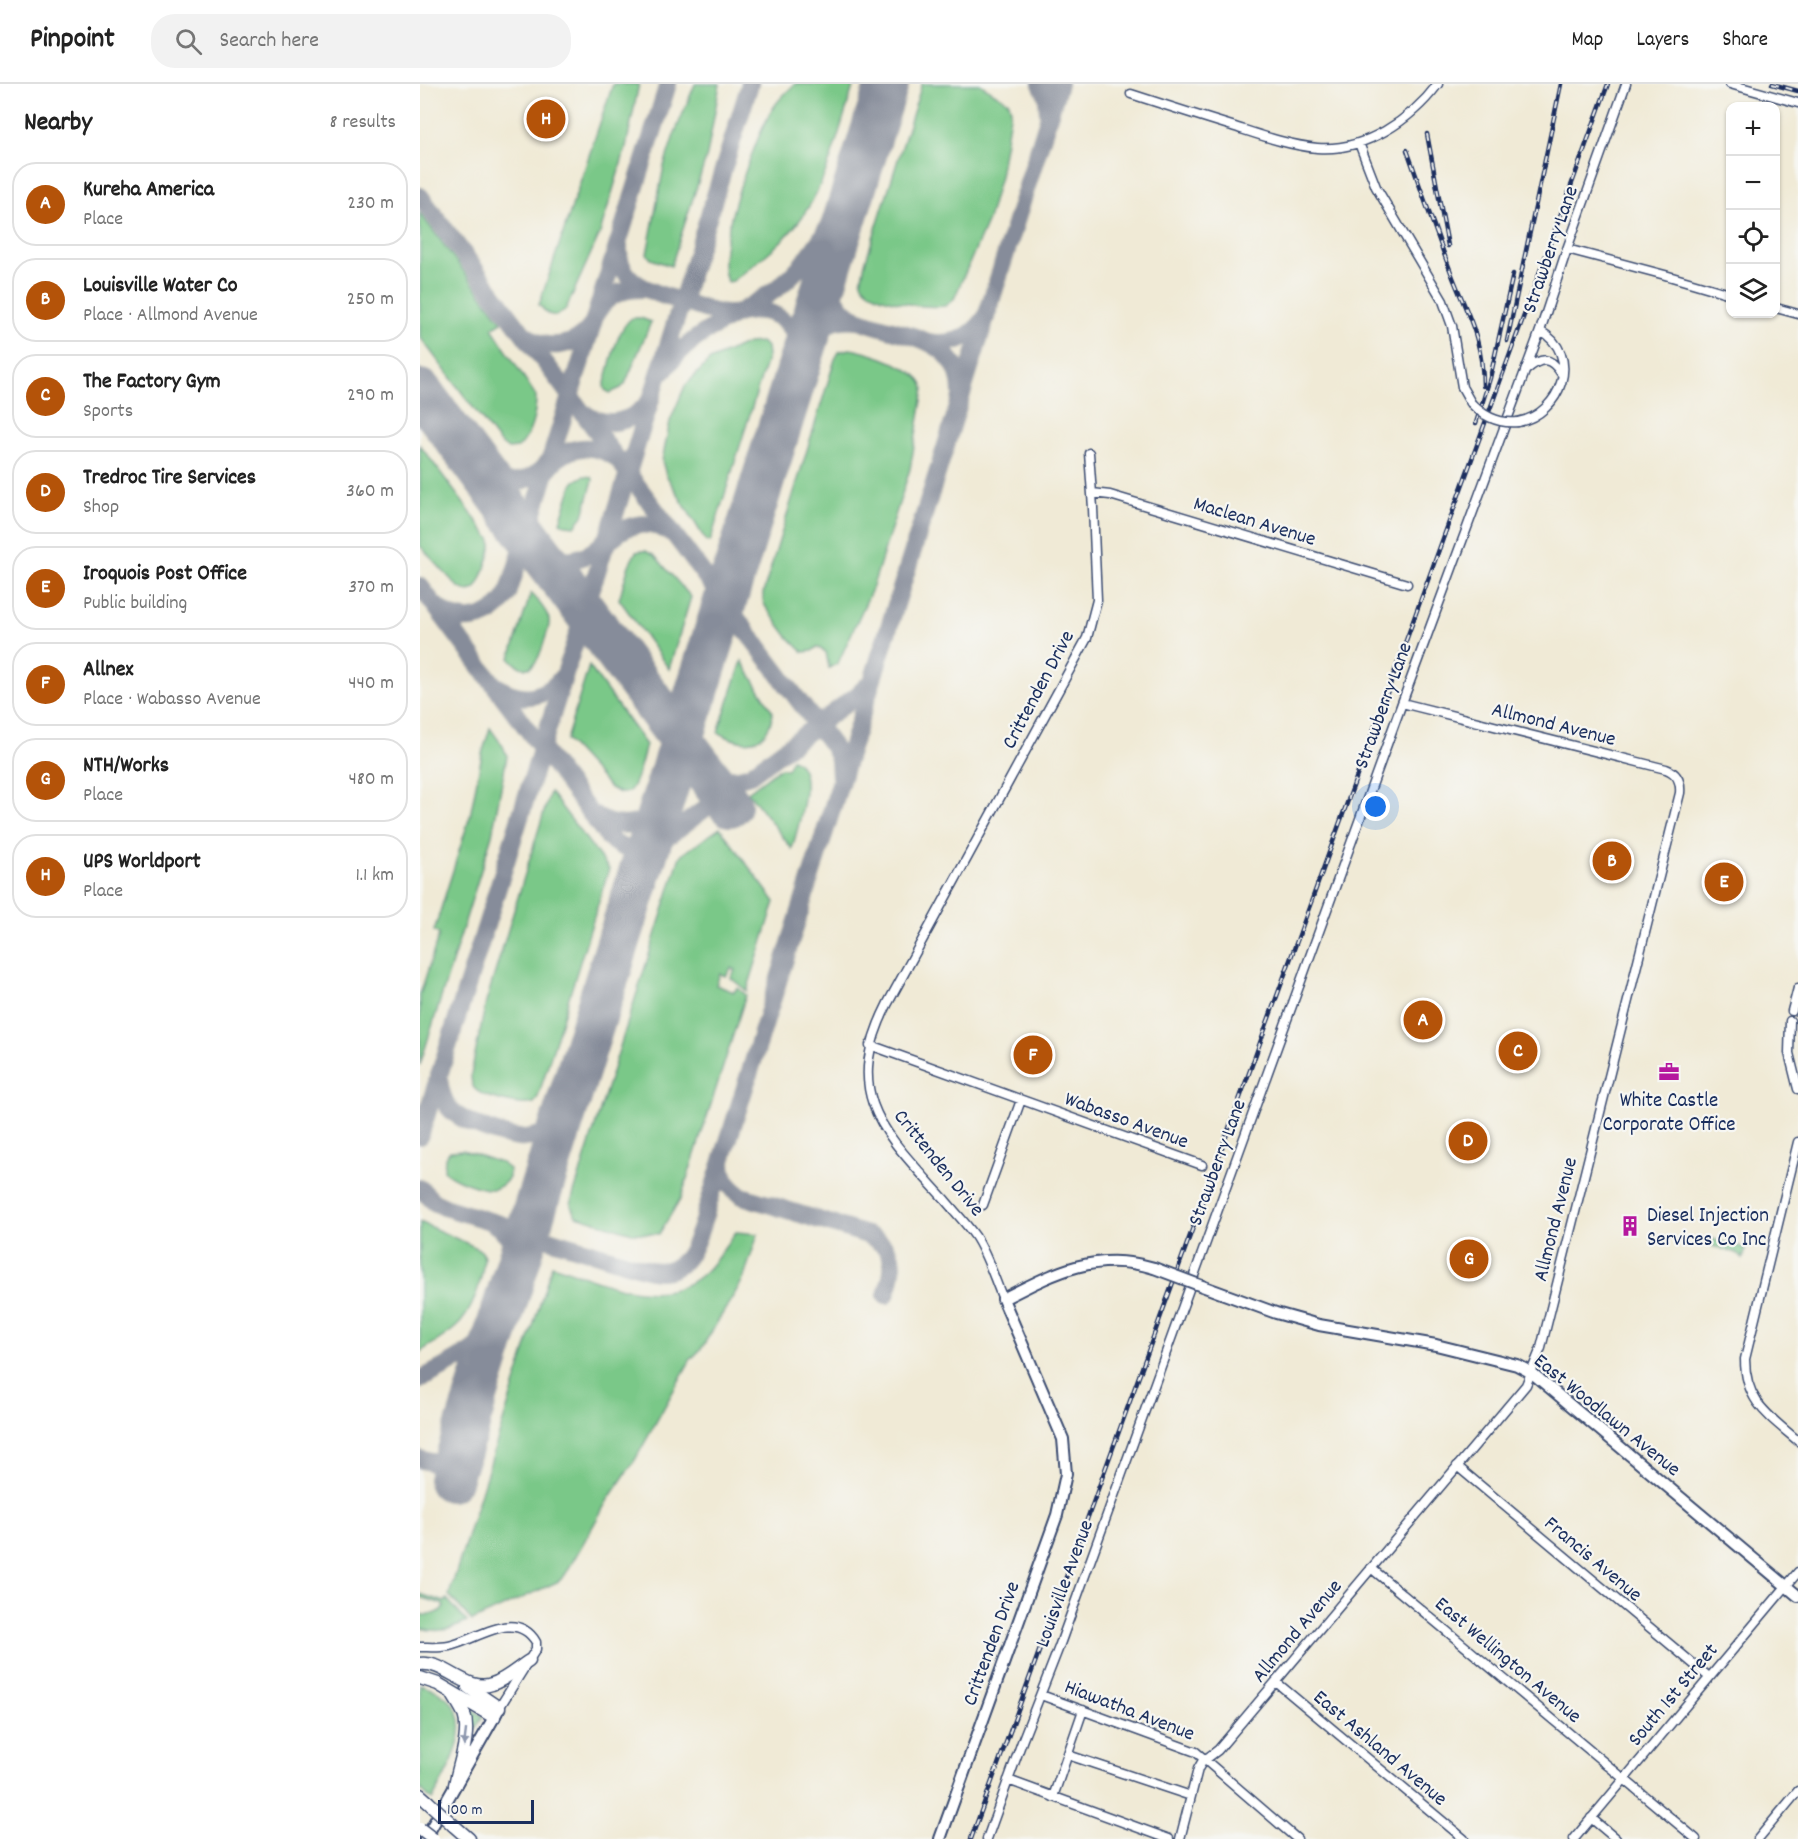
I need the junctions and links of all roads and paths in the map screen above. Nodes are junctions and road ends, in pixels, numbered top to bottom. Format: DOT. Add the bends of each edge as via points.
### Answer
graph roads {
  1 [pos="1438,84"];
  2 [pos="1626,84"];
  3 [pos="1730,84"];
  4 [pos="1131,94"];
  5 [pos="1798,103"];
  6 [pos="1359,142"];
  7 [pos="1567,249"];
  8 [pos="1726,292"];
  9 [pos="1780,309"];
  10 [pos="1798,314"];
  11 [pos="1540,331"];
  12 [pos="1526,370"];
  13 [pos="1562,375"];
  14 [pos="1089,453"];
  15 [pos="1092,493"];
  16 [pos="1407,584"];
  17 [pos="1402,703"];
  18 [pos="1798,988"];
  19 [pos="1792,1011"];
  20 [pos="1790,1021"];
  21 [pos="870,1044"];
  22 [pos="1798,1089"];
  23 [pos="1021,1100"];
  24 [pos="1798,1142"];
  25 [pos="1202,1165"];
  26 [pos="983,1205"];
  27 [pos="1003,1299"];
  28 [pos="1171,1338"];
  29 [pos="1532,1372"];
  30 [pos="1798,1441"];
  31 [pos="1457,1466"];
  32 [pos="1371,1568"];
  33 [pos="1798,1572"];
  34 [pos="1786,1586"];
  35 [pos="1798,1596"];
  36 [pos="420,1647"];
  37 [pos="529,1661"];
  38 [pos="420,1665"];
  39 [pos="1709,1677"];
  40 [pos="420,1678"];
  41 [pos="1276,1682"];
  42 [pos="452,1693"];
  43 [pos="1041,1695"];
  44 [pos="1083,1710"];
  45 [pos="497,1712"];
  46 [pos="1068,1755"];
  47 [pos="1204,1760"];
  48 [pos="1624,1778"];
  49 [pos="1008,1780"];
  50 [pos="455,1785"];
  51 [pos="1798,1791"];
  52 [pos="1191,1796"];
  53 [pos="1053,1797"];
  54 [pos="423,1802"];
  55 [pos="1591,1818"];
  56 [pos="452,1826"];
  57 [pos="420,1828"];
  58 [pos="425,1839"];
  59 [pos="433,1839"];
  60 [pos="464,1839"];
  61 [pos="469,1839"];
  62 [pos="940,1839"];
  63 [pos="987,1839"];
  64 [pos="1168,1839"];
  65 [pos="1180,1839"];
  66 [pos="1297,1839"];
  67 [pos="1464,1839"];
  68 [pos="1574,1839"];
  69 [pos="1616,1839"];
  70 [pos="1696,1839"];
  71 [pos="1758,1839"];
  1 -- 6 [label="street" via="1397,124"];
  2 -- 7 [label="street, Strawberry Lane"];
  3 -- 5 [label="street"];
  4 -- 6 [label="street" via="1285,143 1318,148"];
  6 -- 13 [label="street, bridge" via="1376,187 1443,301 1452,326 1462,387 1471,403 1490,418 1503,422 1531,419 1546,409 1560,389"];
  7 -- 8 [label="street"];
  7 -- 11 [label="street, Strawberry Lane"];
  9 -- 10 [label="street"];
  11 -- 12 [label="street, Strawberry Lane"];
  11 -- 13 [label="street" via="1558,350"];
  12 -- 13 [label="street" via="1542,360 1556,364"];
  12 -- 17 [label="street, Strawberry Lane"];
  14 -- 15 [label="street, Crittenden Drive"];
  15 -- 16 [label="street, Maclean Avenue" via="1110,495"];
  15 -- 21 [label="street, Crittenden Drive" via="1097,600 1087,638 888,1003"];
  17 -- 28 [label="street, Strawberry Lane"];
  17 -- 29 [label="street, Allmond Avenue" via="1666,769 1674,773 1680,785"];
  18 -- 19 [label="street"];
  20 -- 22 [label="street" via="1789,1053"];
  21 -- 23 [label="street, Wabasso Avenue"];
  21 -- 27 [label="street, Crittenden Drive" via="868,1078 879,1120 898,1148 973,1233"];
  23 -- 25 [label="street, Wabasso Avenue"];
  23 -- 26 [label="street"];
  24 -- 30 [label="street" via="1745,1359 1753,1398"];
  27 -- 29 [label="main road, East Woodlawn Avenue, bridge" via="1087,1263 1121,1261 1154,1268 1319,1325 1436,1345"];
  27 -- 62 [label="main road, Crittenden Drive" via="1063,1439 1066,1474 1057,1515"];
  28 -- 43 [label="street, Louisville Avenue"];
  29 -- 31 [label="street, Allmond Avenue" via="1526,1385"];
  29 -- 34 [label="main road, East Woodlawn Avenue"];
  31 -- 32 [label="street, Allmond Avenue"];
  31 -- 39 [label="street, Francis Avenue"];
  32 -- 41 [label="street, Allmond Avenue"];
  32 -- 48 [label="street, East Wellington Avenue"];
  33 -- 34 [label="street, South 1st Street"];
  34 -- 35 [label="main road, East Woodlawn Avenue"];
  34 -- 39 [label="street, South 1st Street"];
  36 -- 37 [label="street" via="448,1646 508,1626 530,1634 536,1642"];
  37 -- 38 [label="highway" via="495,1683 482,1686 438,1666"];
  37 -- 45 [label="street"];
  38 -- 45 [label="highway" via="450,1676"];
  39 -- 48 [label="street, South 1st Street"];
  40 -- 42 [label="highway"];
  41 -- 47 [label="street, Allmond Avenue" via="1218,1750"];
  41 -- 67 [label="street, East Ashland Avenue"];
  42 -- 45 [label="highway"];
  42 -- 50 [label="highway, one-way" via="464,1714 466,1727"];
  43 -- 44 [label="street, Hiawatha Avenue"];
  43 -- 49 [label="street, Louisville Avenue"];
  44 -- 46 [label="street"];
  44 -- 47 [label="street, Hiawatha Avenue" via="1186,1748"];
  45 -- 50 [label="main road"];
  46 -- 52 [label="street"];
  46 -- 53 [label="street"];
  47 -- 52 [label="street, Allmond Avenue"];
  47 -- 66 [label="street, Hiawatha Avenue"];
  48 -- 55 [label="street, South 1st Street"];
  48 -- 70 [label="street, East Wellington Avenue"];
  49 -- 53 [label="street"];
  49 -- 63 [label="street, Louisville Avenue"];
  50 -- 58 [label="main road"];
  51 -- 71 [label="street"];
  52 -- 65 [label="street, Allmond Avenue"];
  53 -- 64 [label="street"];
  54 -- 56 [label="highway, bridge"];
  55 -- 68 [label="street, South 1st Street"];
  55 -- 69 [label="street"];
  56 -- 60 [label="highway"];
  56 -- 61 [label="highway"];
  57 -- 59 [label="highway, bridge"];
}
